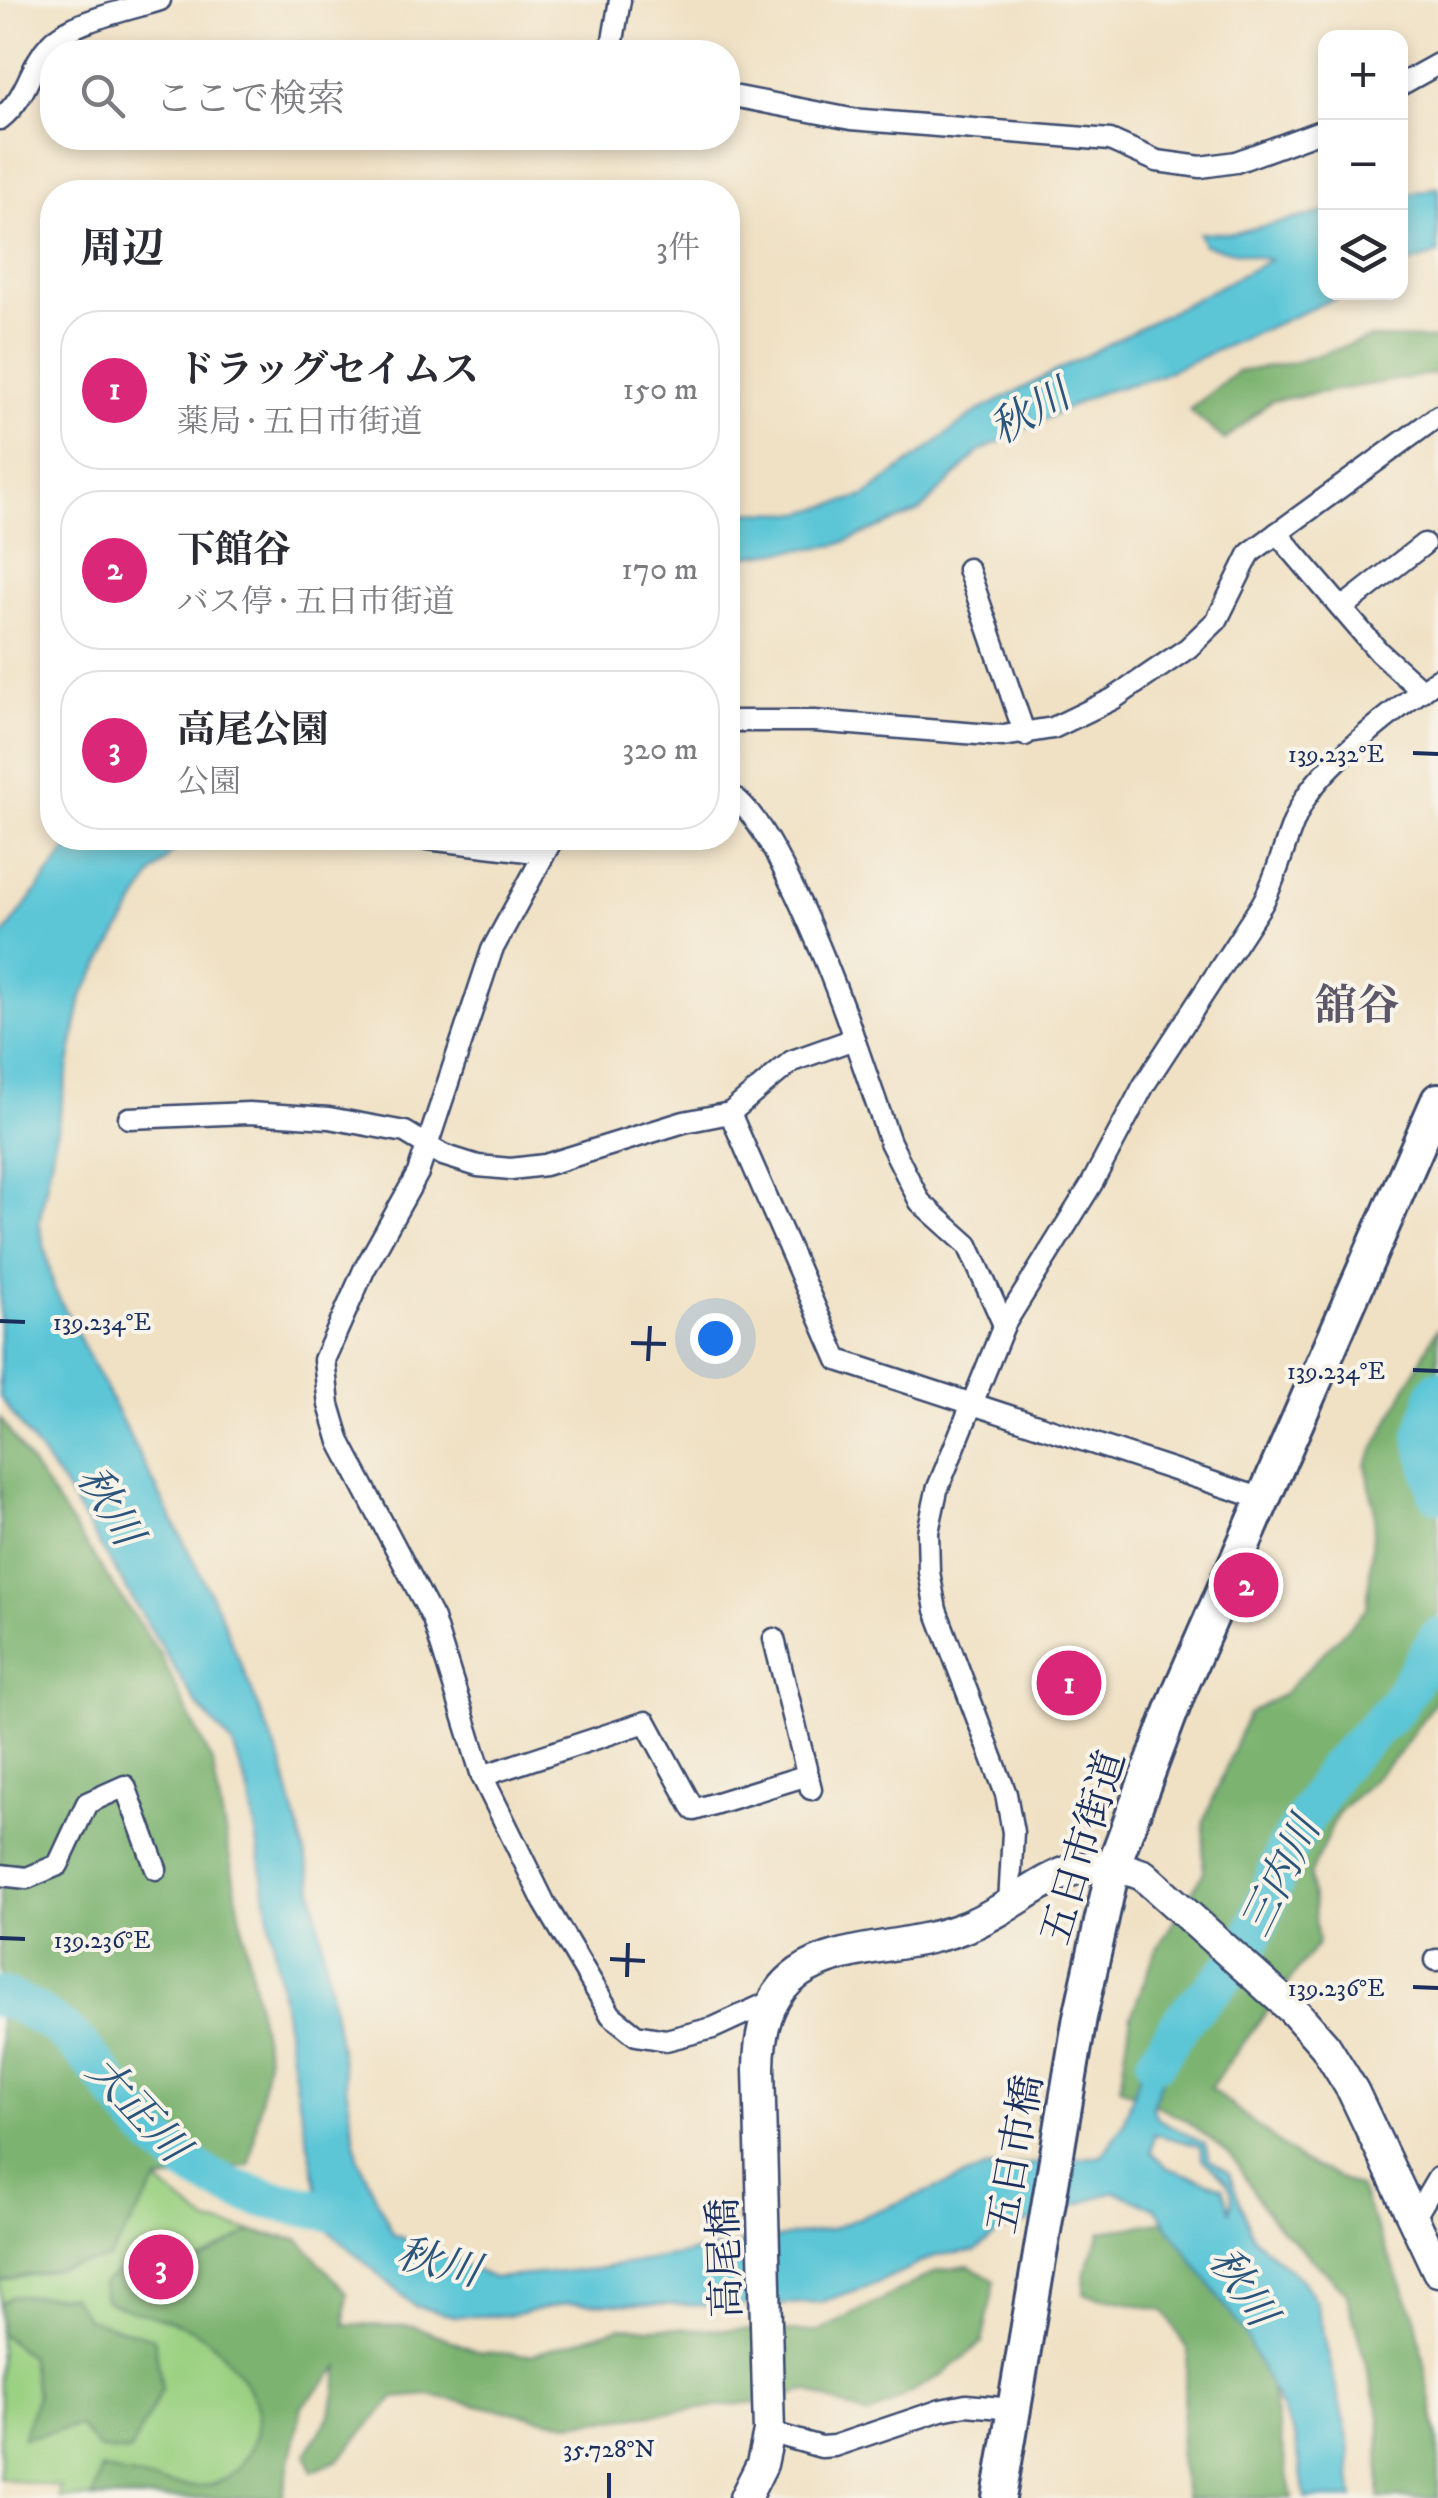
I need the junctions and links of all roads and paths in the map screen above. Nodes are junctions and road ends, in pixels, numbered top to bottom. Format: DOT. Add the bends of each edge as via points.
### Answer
graph roads {
  1 [pos="160,0"];
  2 [pos="620,0"];
  3 [pos="56,40"];
  4 [pos="613,40"];
  5 [pos="40,61"];
  6 [pos="1438,64"];
  7 [pos="1408,81"];
  8 [pos="740,96"];
  9 [pos="0,119"];
  10 [pos="1318,132"];
  11 [pos="1438,416"];
  12 [pos="1277,533"];
  13 [pos="1424,544"];
  14 [pos="968,570"];
  15 [pos="1342,608"];
  16 [pos="1430,685"];
  17 [pos="740,721"];
  18 [pos="1025,735"];
  19 [pos="740,804"];
  20 [pos="545,850"];
  21 [pos="854,1039"];
  22 [pos="730,1113"];
  23 [pos="1435,1114"];
  24 [pos="129,1118"];
  25 [pos="431,1144"];
  26 [pos="1004,1325"];
  27 [pos="973,1403"];
  28 [pos="1264,1500"];
  29 [pos="774,1639"];
  30 [pos="482,1776"];
  31 [pos="1114,1864"];
  32 [pos="156,1869"];
  33 [pos="0,1875"];
  34 [pos="1009,1904"];
  35 [pos="774,2000"];
  36 [pos="1080,2017"];
  37 [pos="1438,2178"];
  38 [pos="1415,2217"];
  39 [pos="1438,2271"];
  40 [pos="1014,2409"];
  41 [pos="770,2432"];
  42 [pos="745,2498"];
  43 [pos="999,2498"];
  1 -- 3 [label="street"];
  2 -- 4 [label="street"];
  5 -- 9 [label="street" via="24,96"];
  6 -- 7 [label="street"];
  8 -- 10 [label="street" via="851,119 1110,140 1157,160 1201,168"];
  11 -- 12 [label="street"];
  12 -- 15 [label="street"];
  12 -- 18 [label="street" via="1250,553 1216,620 1188,648 1113,698"];
  13 -- 15 [label="street"];
  14 -- 18 [label="street"];
  15 -- 16 [label="street" via="1379,652"];
  16 -- 26 [label="street" via="1323,771 1304,799 1269,892 1144,1084 1091,1186"];
  17 -- 18 [label="street"];
  19 -- 21 [label="street" via="757,818 823,955"];
  20 -- 25 [label="street" via="492,950"];
  21 -- 22 [label="street" via="792,1061"];
  21 -- 26 [label="street" via="890,1142 920,1202 968,1245"];
  22 -- 25 [label="street" via="511,1168 443,1156"];
  22 -- 27 [label="street" via="838,1360"];
  23 -- 28 [label="main road, 五日市街道"];
  24 -- 25 [label="street" via="329,1118 405,1132"];
  25 -- 30 [label="street" via="324,1360 340,1442 434,1619"];
  26 -- 27 [label="street"];
  27 -- 28 [label="street"];
  27 -- 34 [label="street" via="937,1490 928,1572 936,1610 1006,1794 1013,1832"];
  28 -- 31 [label="main road, 五日市街道" via="1167,1721"];
  29 -- 30 [label="street" via="809,1782 694,1810 646,1722"];
  30 -- 35 [label="street" via="544,1902 625,2029 666,2040 713,2028"];
  31 -- 34 [label="street" via="1065,1870"];
  31 -- 36 [label="main road, 五日市街道"];
  31 -- 38 [label="street" via="1143,1875 1208,1932 1340,2066"];
  32 -- 33 [label="street" via="125,1786 87,1802 58,1865 26,1878"];
  34 -- 35 [label="street" via="952,1932 832,1956"];
  35 -- 41 [label="street, 高尾橋" via="760,2041"];
  36 -- 40 [label="main road, 五日市橋"];
  37 -- 38 [label="street"];
  38 -- 39 [label="street"];
  40 -- 41 [label="street" via="941,2410 834,2446"];
  40 -- 43 [label="main road"];
  41 -- 42 [label="street"];
}
